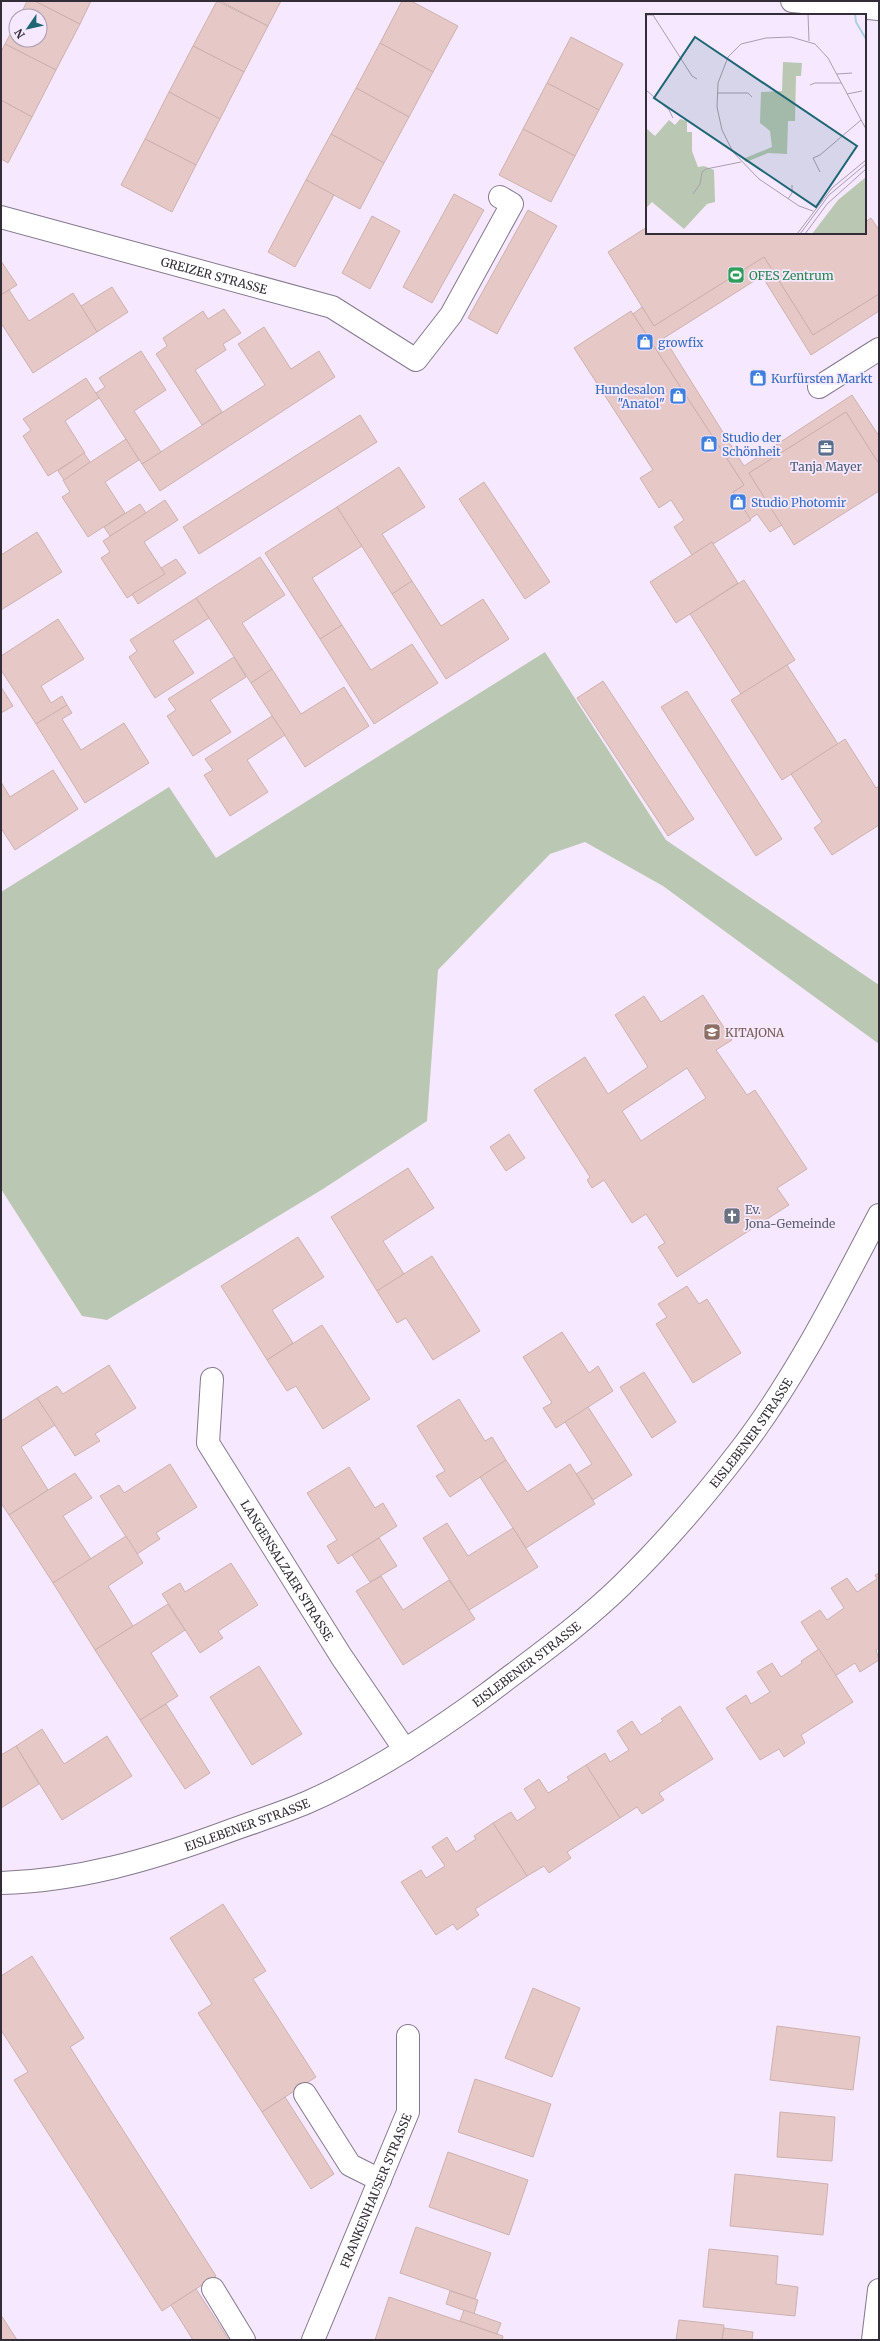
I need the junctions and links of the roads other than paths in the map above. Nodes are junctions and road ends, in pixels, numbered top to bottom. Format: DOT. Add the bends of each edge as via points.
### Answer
graph roads {
  1 [pos="792,1"];
  2 [pos="879,9"];
  3 [pos="500,198"];
  4 [pos="1,217"];
  5 [pos="879,349"];
  6 [pos="819,387"];
  7 [pos="879,1214"];
  8 [pos="212,1379"];
  9 [pos="405,1750"];
  10 [pos="1,1883"];
  11 [pos="408,2036"];
  12 [pos="305,2094"];
  13 [pos="380,2180"];
  14 [pos="213,2289"];
  15 [pos="879,2290"];
  16 [pos="244,2340"];
  17 [pos="313,2340"];
  18 [pos="873,2340"];
  1 -- 2 [label="street"];
  3 -- 4 [label="street, GREIZER STRASSE" via="512,204 450,315 416,360 332,308"];
  5 -- 6 [label="street"];
  7 -- 9 [label="street, EISLEBENER STRASSE" via="794,1372 743,1446 684,1518 622,1586 548,1648 450,1721"];
  8 -- 9 [label="street, LANGENSALZAER STRASSE" via="208,1443 341,1656"];
  9 -- 10 [label="street, EISLEBENER STRASSE" via="309,1801 196,1843 116,1867 62,1878"];
  11 -- 13 [label="street, FRANKENHAUSER STRASSE" via="408,2112"];
  12 -- 13 [label="street" via="350,2165"];
  13 -- 17 [label="street, FRANKENHAUSER STRASSE"];
  14 -- 16 [label="street"];
  15 -- 18 [label="street"];
}
